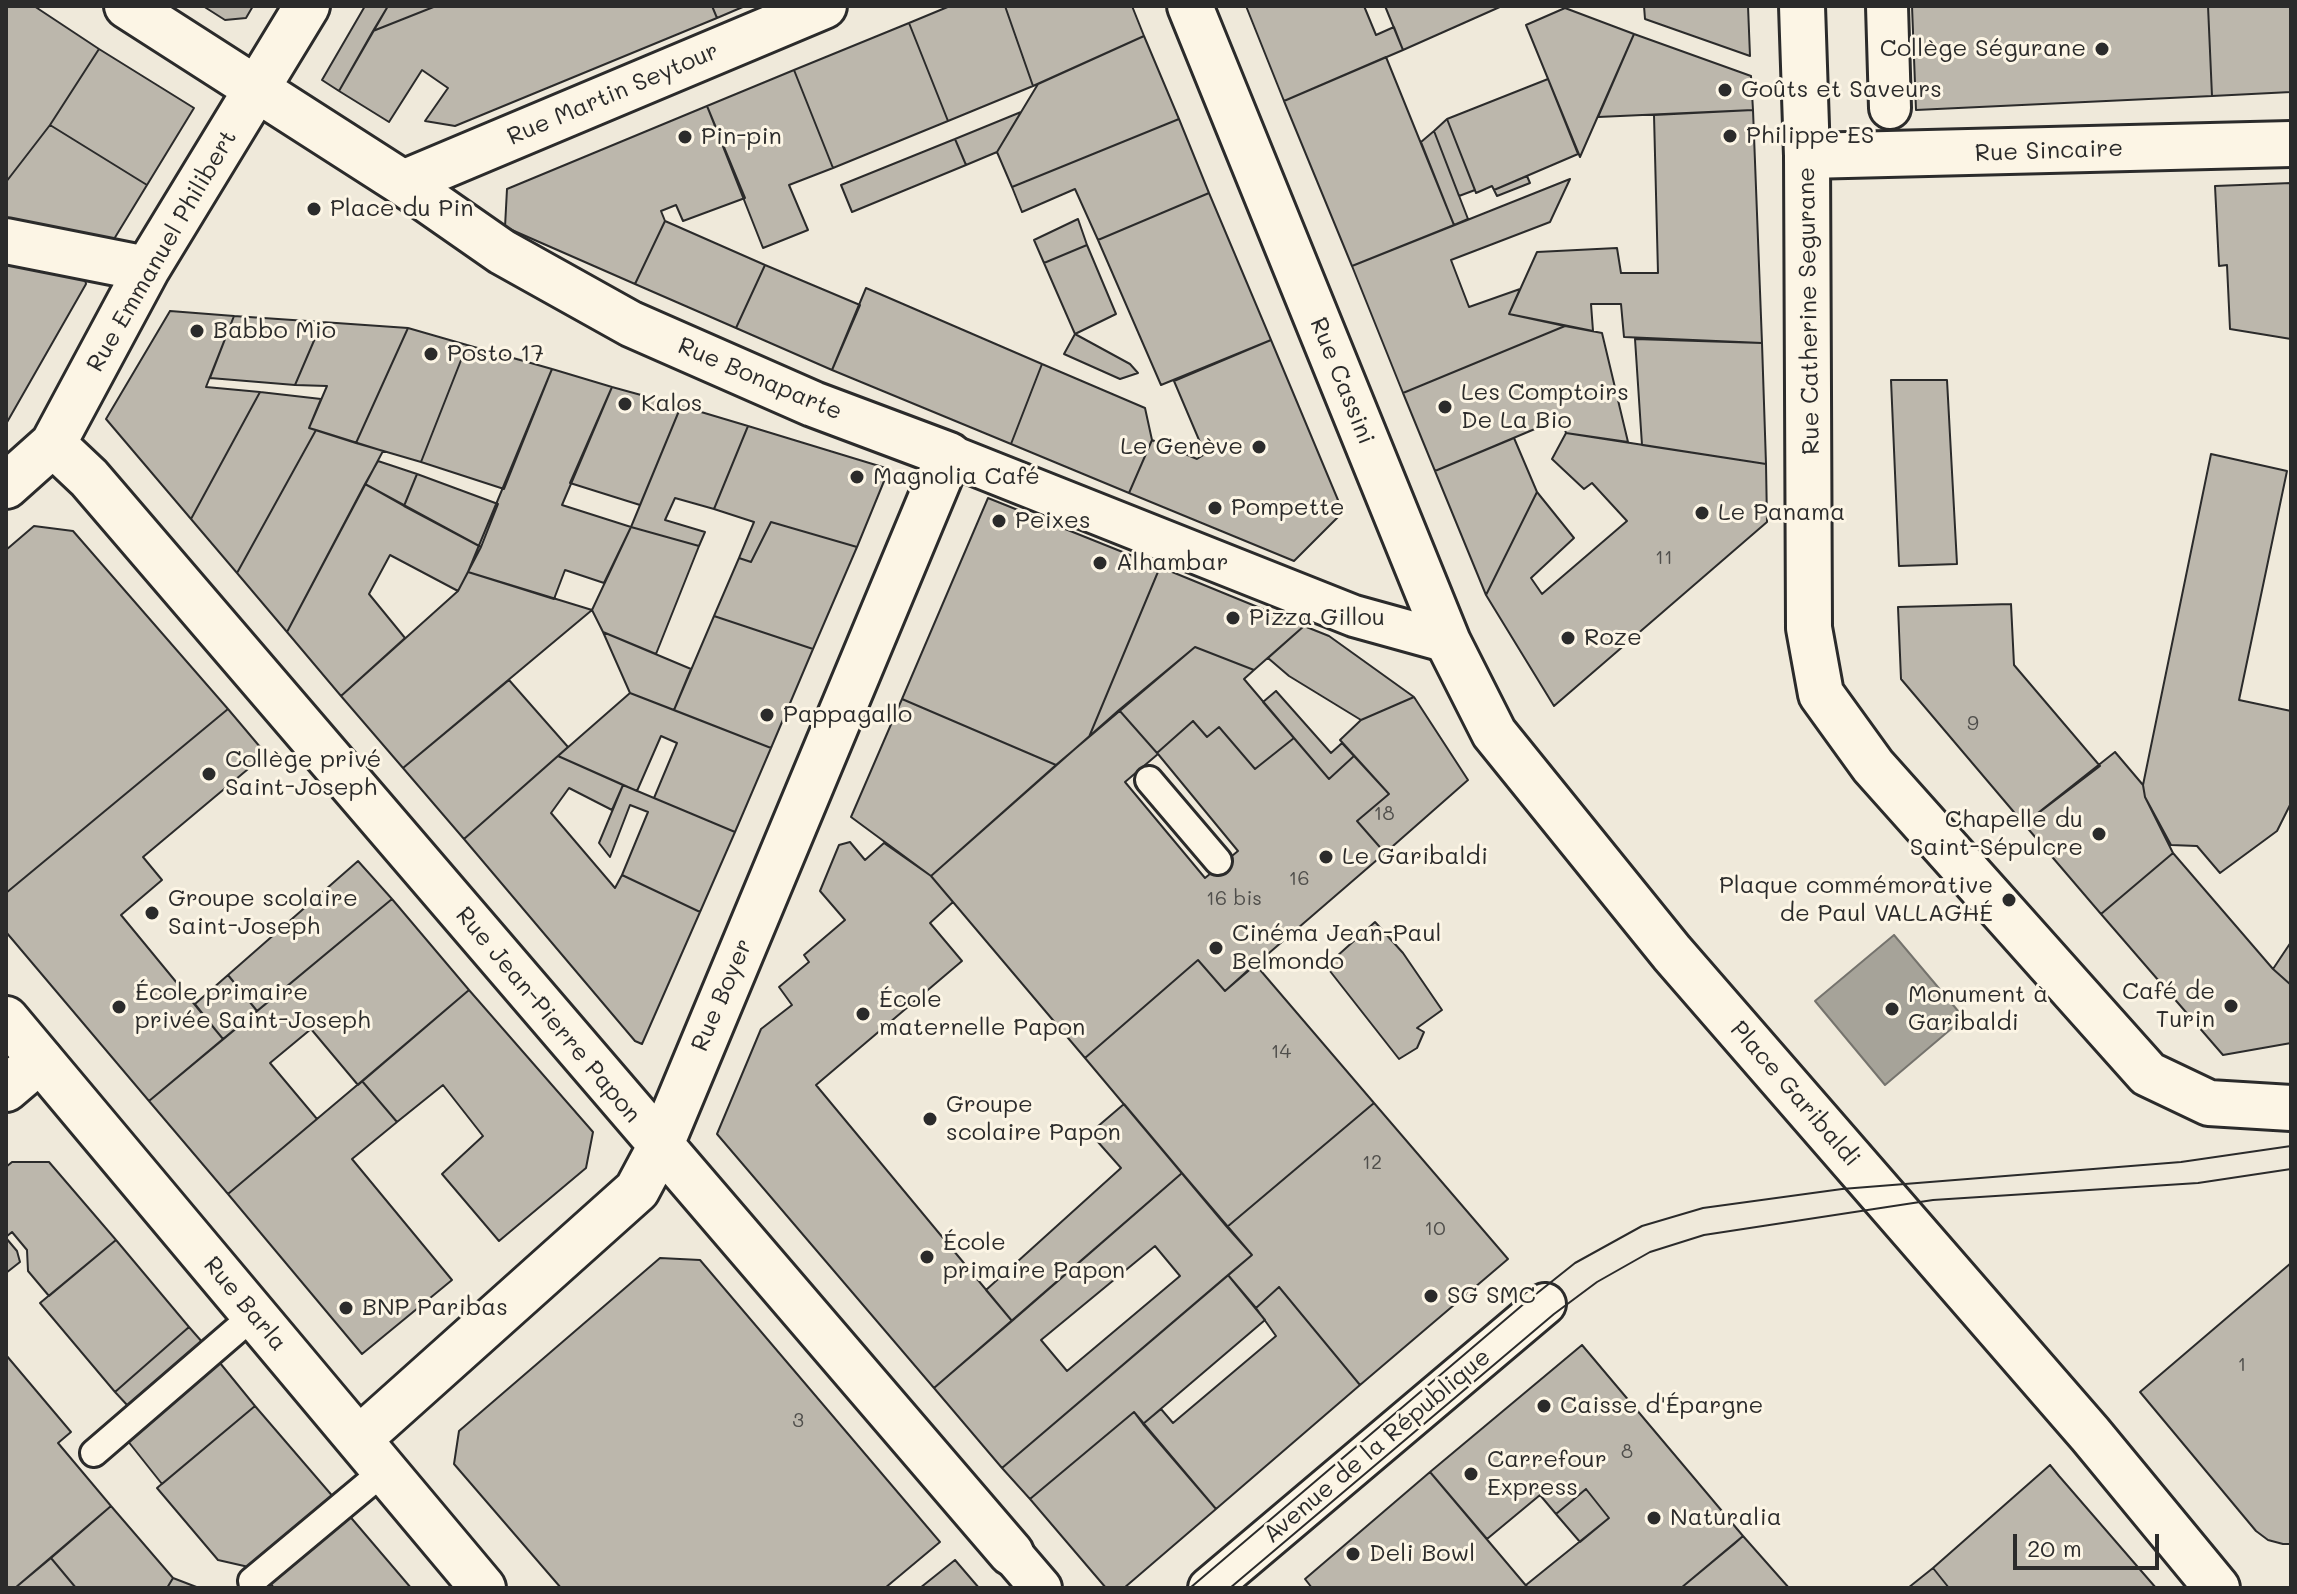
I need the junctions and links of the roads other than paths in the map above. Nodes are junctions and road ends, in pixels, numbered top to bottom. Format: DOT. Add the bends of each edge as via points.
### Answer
graph roads {
  1 [pos="127,6"];
  2 [pos="307,6"];
  3 [pos="824,6"];
  4 [pos="1190,6"];
  5 [pos="1802,6"];
  6 [pos="1887,6"];
  7 [pos="258,89"];
  8 [pos="1890,108"];
  9 [pos="2291,144"];
  10 [pos="1807,156"];
  11 [pos="403,183"];
  12 [pos="6,241"];
  13 [pos="147,269"];
  14 [pos="53,444"];
  15 [pos="949,455"];
  16 [pos="6,486"];
  17 [pos="1448,642"];
  18 [pos="1507,749"];
  19 [pos="1149,780"];
  20 [pos="1218,861"];
  21 [pos="6,1019"];
  22 [pos="40,1060"];
  23 [pos="6,1089"];
  24 [pos="2291,1108"];
  25 [pos="660,1147"];
  26 [pos="1545,1304"];
  27 [pos="254,1315"];
  28 [pos="94,1453"];
  29 [pos="372,1454"];
  30 [pos="1011,1553"];
  31 [pos="252,1581"];
  32 [pos="483,1588"];
  33 [pos="1041,1588"];
  34 [pos="1209,1588"];
  35 [pos="2217,1588"];
  1 -- 7 [label="street, Rue Bonaparte"];
  2 -- 7 [label="street, Rue Emmanuel Philibert"];
  3 -- 11 [label="street, Rue Martin Seytour"];
  4 -- 17 [label="street, Rue Cassini"];
  5 -- 10 [label="street, Rue Catherine Segurane"];
  6 -- 8 [label="street"];
  7 -- 11 [label="street, Rue Bonaparte"];
  7 -- 13 [label="street, Rue Emmanuel Philibert"];
  9 -- 10 [label="street, Rue Sincaire"];
  10 -- 24 [label="street, Rue Catherine Segurane" via="1809,628 1821,694 1873,766 2148,1074 2209,1103"];
  11 -- 15 [label="street, Rue Bonaparte" via="502,252 631,324 813,404"];
  12 -- 13 [label="street"];
  13 -- 14 [label="street, Rue Emmanuel Philibert"];
  14 -- 16 [label="street, Rue Emmanuel Philibert"];
  14 -- 25 [label="street, Rue Jean-Pierre Papon" via="89,478"];
  15 -- 17 [label="street, Rue Bonaparte" via="1354,616"];
  15 -- 25 [label="street, Rue Boyer"];
  17 -- 18 [label="street, Rue Cassini" via="1476,702"];
  18 -- 35 [label="street, Place Garibaldi" via="1672,953"];
  19 -- 20 [label="lane"];
  21 -- 22 [label="street, Rue Barla"];
  22 -- 23 [label="street"];
  22 -- 27 [label="street, Rue Barla"];
  25 -- 29 [label="street, Rue Boyer" via="637,1190"];
  25 -- 30 [label="street, Rue Jean-Pierre Papon"];
  26 -- 34 [label="street, Avenue de la République"];
  27 -- 28 [label="lane"];
  27 -- 29 [label="street, Rue Barla"];
  29 -- 31 [label="lane"];
  29 -- 32 [label="street, Rue Barla"];
  30 -- 33 [label="street, Rue Jean-Pierre Papon"];
}
